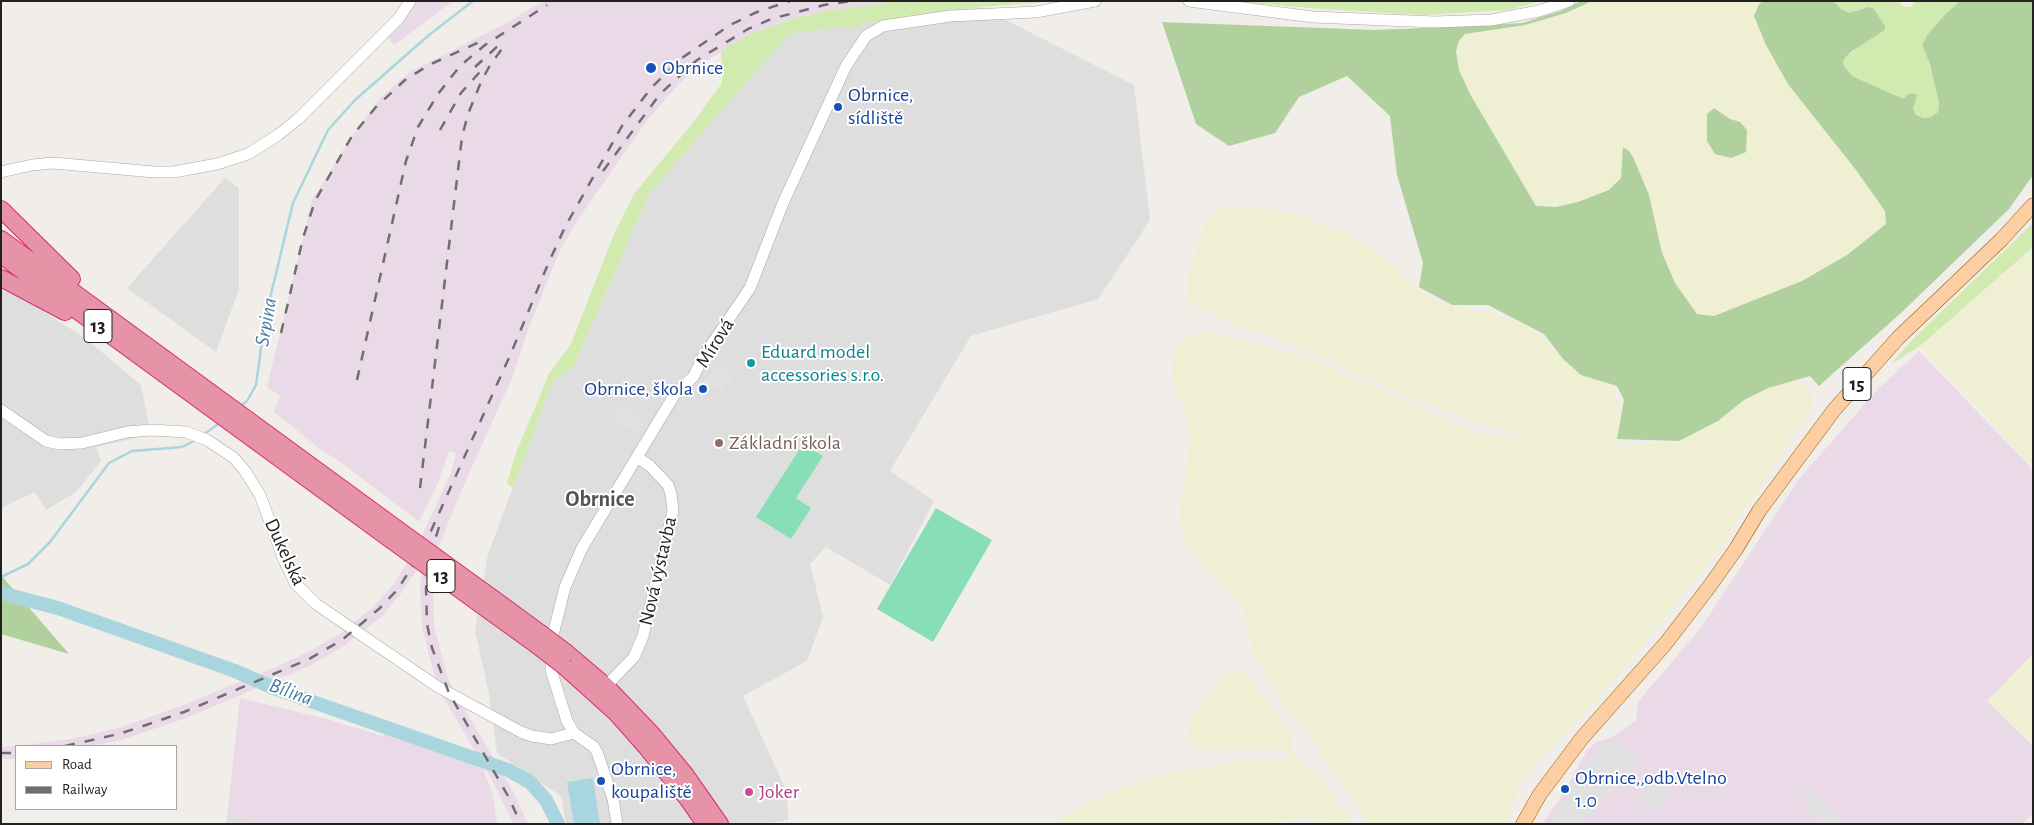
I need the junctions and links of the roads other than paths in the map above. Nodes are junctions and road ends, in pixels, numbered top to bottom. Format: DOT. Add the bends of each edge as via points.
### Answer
graph roads {
  1 [pos="410,1"];
  2 [pos="1095,1"];
  3 [pos="1189,1"];
  4 [pos="1568,1"];
  5 [pos="1,172"];
  6 [pos="2033,205"];
  7 [pos="1,209"];
  8 [pos="1,239"];
  9 [pos="1,255"];
  10 [pos="1,278"];
  11 [pos="91,302"];
  12 [pos="142,358"];
  13 [pos="198,391"];
  14 [pos="1,410"];
  15 [pos="636,457"];
  16 [pos="543,634"];
  17 [pos="567,660"];
  18 [pos="606,686"];
  19 [pos="574,733"];
  20 [pos="617,824"];
  21 [pos="705,824"];
  22 [pos="720,824"];
  23 [pos="1523,824"];
  1 -- 5 [label="street" via="399,18 298,119 248,154 218,164 174,172 53,163"];
  2 -- 15 [label="street, Mírová" via="1036,12 950,16 883,26 866,36 856,48 829,102 750,288 694,376 674,394"];
  3 -- 4 [label="street" via="1313,17 1435,22 1491,20 1540,11"];
  6 -- 23 [label="main road, 15" via="1898,338 1834,410 1759,511 1709,587 1666,643 1582,738 1540,794"];
  7 -- 11 [label="highway"];
  8 -- 11 [label="highway, 13"];
  9 -- 12 [label="highway, 13"];
  10 -- 12 [label="highway"];
  11 -- 13 [label="highway, 13"];
  12 -- 13 [label="highway, 13"];
  13 -- 16 [label="highway, 13, bridge" via="493,606"];
  14 -- 19 [label="street, Dukelská" via="46,441 60,444 82,443 137,431 165,430 186,432 207,440 234,458 253,482 295,583 316,604 438,687 521,732 551,739"];
  15 -- 16 [label="street, Mírová" via="582,548"];
  15 -- 18 [label="street, Nová výstavba" via="668,485 673,511 643,636 634,657"];
  16 -- 17 [label="highway, 13, bridge"];
  16 -- 19 [label="street, Mírová" via="554,681"];
  17 -- 18 [label="highway, 13"];
  17 -- 21 [label="highway, 13" via="646,747"];
  18 -- 22 [label="highway, 13" via="658,741"];
  19 -- 20 [label="street" via="597,752 613,799"];
}
